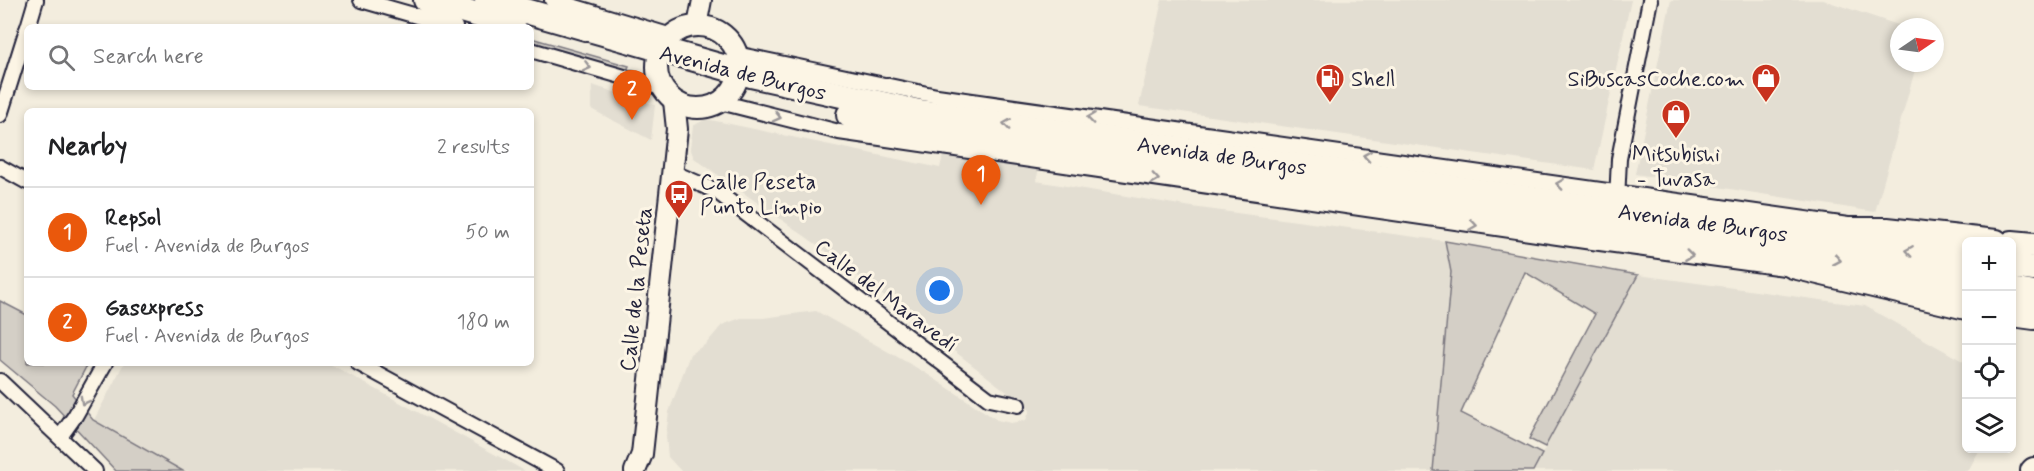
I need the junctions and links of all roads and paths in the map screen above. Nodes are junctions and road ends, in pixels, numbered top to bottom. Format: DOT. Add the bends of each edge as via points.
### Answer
graph roads {
  1 [pos="36,0"];
  2 [pos="426,0"];
  3 [pos="487,0"];
  4 [pos="552,0"];
  5 [pos="702,0"];
  6 [pos="1650,0"];
  7 [pos="368,1"];
  8 [pos="454,17"];
  9 [pos="28,24"];
  10 [pos="473,24"];
  11 [pos="500,24"];
  12 [pos="698,26"];
  13 [pos="534,31"];
  14 [pos="24,38"];
  15 [pos="534,50"];
  16 [pos="665,68"];
  17 [pos="732,78"];
  18 [pos="878,84"];
  19 [pos="694,108"];
  20 [pos="1045,111"];
  21 [pos="0,114"];
  22 [pos="946,116"];
  23 [pos="1141,125"];
  24 [pos="678,129"];
  25 [pos="924,130"];
  26 [pos="871,137"];
  27 [pos="1063,141"];
  28 [pos="1105,147"];
  29 [pos="1031,159"];
  30 [pos="1407,162"];
  31 [pos="0,167"];
  32 [pos="672,172"];
  33 [pos="1121,175"];
  34 [pos="24,180"];
  35 [pos="1286,181"];
  36 [pos="1197,186"];
  37 [pos="1471,190"];
  38 [pos="1353,191"];
  39 [pos="1616,209"];
  40 [pos="1432,219"];
  41 [pos="1758,230"];
  42 [pos="1887,230"];
  43 [pos="1962,238"];
  44 [pos="1585,241"];
  45 [pos="2016,243"];
  46 [pos="1731,245"];
  47 [pos="2034,245"];
  48 [pos="1962,259"];
  49 [pos="2016,267"];
  50 [pos="2034,269"];
  51 [pos="1804,270"];
  52 [pos="1962,282"];
  53 [pos="2016,291"];
  54 [pos="2034,294"];
  55 [pos="1962,306"];
  56 [pos="2016,315"];
  57 [pos="2034,317"];
  58 [pos="103,366"];
  59 [pos="364,366"];
  60 [pos="0,381"];
  61 [pos="1018,405"];
  62 [pos="60,437"];
  63 [pos="641,465"];
  64 [pos="94,471"];
  65 [pos="557,471"];
  1 -- 9 [label="street"];
  2 -- 8 [label="highway"];
  3 -- 16 [label="highway, Avenida de Burgos"];
  4 -- 16 [label="street, Avenida de Burgos"];
  5 -- 12 [label="street"];
  6 -- 39 [label="street" via="1619,159"];
  7 -- 8 [label="street"];
  8 -- 10 [label="street"];
  8 -- 11 [label="highway"];
  12 -- 16 [label="main road" via="688,27"];
  12 -- 17 [label="main road" via="719,32 729,42"];
  13 -- 16 [label="highway, Avenida de Burgos"];
  14 -- 21 [label="street"];
  15 -- 16 [label="street, Avenida de Burgos, one-way"];
  16 -- 17 [label="highway, Avenida de Burgos"];
  16 -- 19 [label="main road"];
  16 -- 24 [label="main road, Calle de la Peseta"];
  17 -- 18 [label="street, Avenida de Burgos"];
  17 -- 19 [label="main road" via="711,106"];
  17 -- 22 [label="highway, Avenida de Burgos"];
  17 -- 25 [label="highway, Avenida de Burgos" via="844,114"];
  17 -- 26 [label="street, Avenida de Burgos, one-way" via="839,132"];
  18 -- 20 [label="street, Avenida de Burgos"];
  18 -- 22 [label="street" via="888,94"];
  19 -- 24 [label="main road, Calle de la Peseta"];
  23 -- 20 [label="street, Avenida de Burgos, one-way"];
  20 -- 27 [label="street" via="1060,121"];
  27 -- 22 [label="highway, Avenida de Burgos, one-way"];
  23 -- 28 [label="street" via="1117,129"];
  30 -- 23 [label="street, Avenida de Burgos, one-way"];
  24 -- 32 [label="main road, Calle de la Peseta"];
  25 -- 26 [label="street"];
  25 -- 27 [label="highway, Avenida de Burgos"];
  26 -- 29 [label="street, Avenida de Burgos"];
  27 -- 28 [label="highway, Avenida de Burgos"];
  27 -- 29 [label="street" via="1051,157"];
  28 -- 33 [label="street" via="1105,165"];
  28 -- 35 [label="highway, Avenida de Burgos"];
  28 -- 37 [label="highway, Avenida de Burgos"];
  29 -- 33 [label="street, Avenida de Burgos"];
  30 -- 37 [label="street"];
  39 -- 30 [label="street, Avenida de Burgos, one-way"];
  31 -- 34 [label="street"];
  32 -- 61 [label="street, Calle del Maravedí" via="716,191 989,399"];
  32 -- 63 [label="main road, Calle de la Peseta"];
  33 -- 36 [label="street, Avenida de Burgos, one-way"];
  35 -- 36 [label="street"];
  35 -- 38 [label="highway, Avenida de Burgos"];
  36 -- 40 [label="street, Avenida de Burgos"];
  37 -- 39 [label="highway, Avenida de Burgos"];
  38 -- 39 [label="highway, Avenida de Burgos"];
  38 -- 40 [label="street"];
  39 -- 41 [label="highway, Avenida de Burgos"];
  39 -- 42 [label="street, Avenida de Burgos"];
  39 -- 44 [label="street" via="1612,237"];
  39 -- 46 [label="highway, Avenida de Burgos"];
  40 -- 44 [label="street, Avenida de Burgos, one-way"];
  41 -- 42 [label="highway"];
  48 -- 41 [label="highway, Avenida de Burgos, one-way"];
  42 -- 43 [label="highway"];
  44 -- 51 [label="street, Avenida de Burgos, one-way"];
  45 -- 47 [label="highway"];
  46 -- 51 [label="highway"];
  46 -- 52 [label="highway, Avenida de Burgos, one-way"];
  49 -- 50 [label="highway"];
  51 -- 55 [label="highway"];
  53 -- 54 [label="highway"];
  56 -- 57 [label="highway"];
  58 -- 62 [label="street, one-way"];
  59 -- 65 [label="street"];
  60 -- 62 [label="street"];
  62 -- 64 [label="street"];
}
